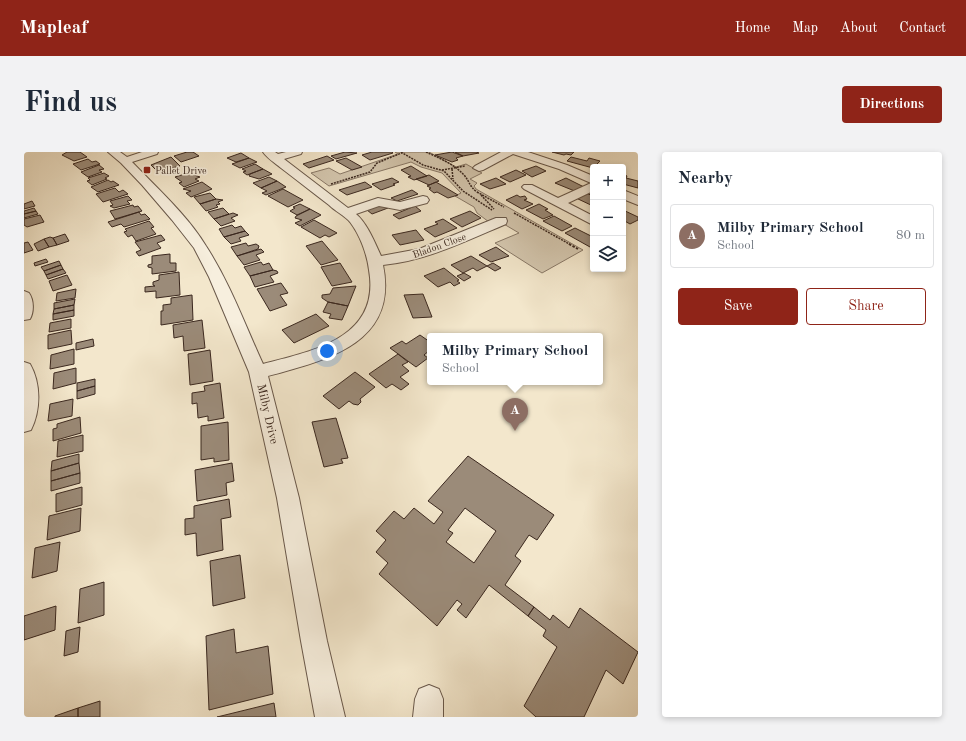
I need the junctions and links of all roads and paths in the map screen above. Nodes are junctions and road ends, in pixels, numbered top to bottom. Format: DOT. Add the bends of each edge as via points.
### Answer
graph roads {
  1 [pos="153,152"];
  2 [pos="297,152"];
  3 [pos="403,152"];
  4 [pos="426,152"];
  5 [pos="509,152"];
  6 [pos="517,152"];
  7 [pos="273,155"];
  8 [pos="119,156"];
  9 [pos="456,168"];
  10 [pos="480,168"];
  11 [pos="452,169"];
  12 [pos="440,170"];
  13 [pos="453,179"];
  14 [pos="590,179"];
  15 [pos="528,187"];
  16 [pos="590,187"];
  17 [pos="316,188"];
  18 [pos="477,192"];
  19 [pos="626,195"];
  20 [pos="423,200"];
  21 [pos="638,201"];
  22 [pos="558,202"];
  23 [pos="504,207"];
  24 [pos="511,211"];
  25 [pos="347,213"];
  26 [pos="499,218"];
  27 [pos="590,218"];
  28 [pos="578,249"];
  29 [pos="375,261"];
  30 [pos="24,296"];
  31 [pos="24,315"];
  32 [pos="24,369"];
  33 [pos="258,372"];
  34 [pos="24,424"];
  35 [pos="330,717"];
  1 -- 8 [label="street"];
  2 -- 7 [label="street"];
  3 -- 12 [label="path" via="423,165"];
  3 -- 17 [label="path" via="378,162 370,172"];
  4 -- 9 [label="path"];
  5 -- 10 [label="street"];
  6 -- 14 [label="street"];
  7 -- 17 [label="street"];
  8 -- 33 [label="street, Milby Drive" via="177,217 200,247"];
  9 -- 10 [label="path" via="473,164"];
  9 -- 11 [label="path"];
  9 -- 18 [label="path"];
  11 -- 12 [label="path"];
  11 -- 13 [label="path"];
  12 -- 13 [label="path"];
  13 -- 26 [label="path"];
  15 -- 22 [label="street"];
  16 -- 22 [label="street"];
  17 -- 25 [label="street"];
  18 -- 23 [label="path"];
  18 -- 26 [label="path" via="492,205"];
  19 -- 21 [label="street"];
  20 -- 25 [label="street" via="400,206 378,202"];
  22 -- 27 [label="street"];
  24 -- 28 [label="path"];
  25 -- 29 [label="street" via="355,220 364,235"];
  26 -- 29 [label="street, Bladon Close" via="430,250 403,258"];
  29 -- 33 [label="street" via="378,300 376,310 367,325 352,339 318,356"];
  30 -- 31 [label="street"];
  32 -- 34 [label="street" via="29,386"];
  33 -- 35 [label="street, Milby Drive" via="288,498"];
}
